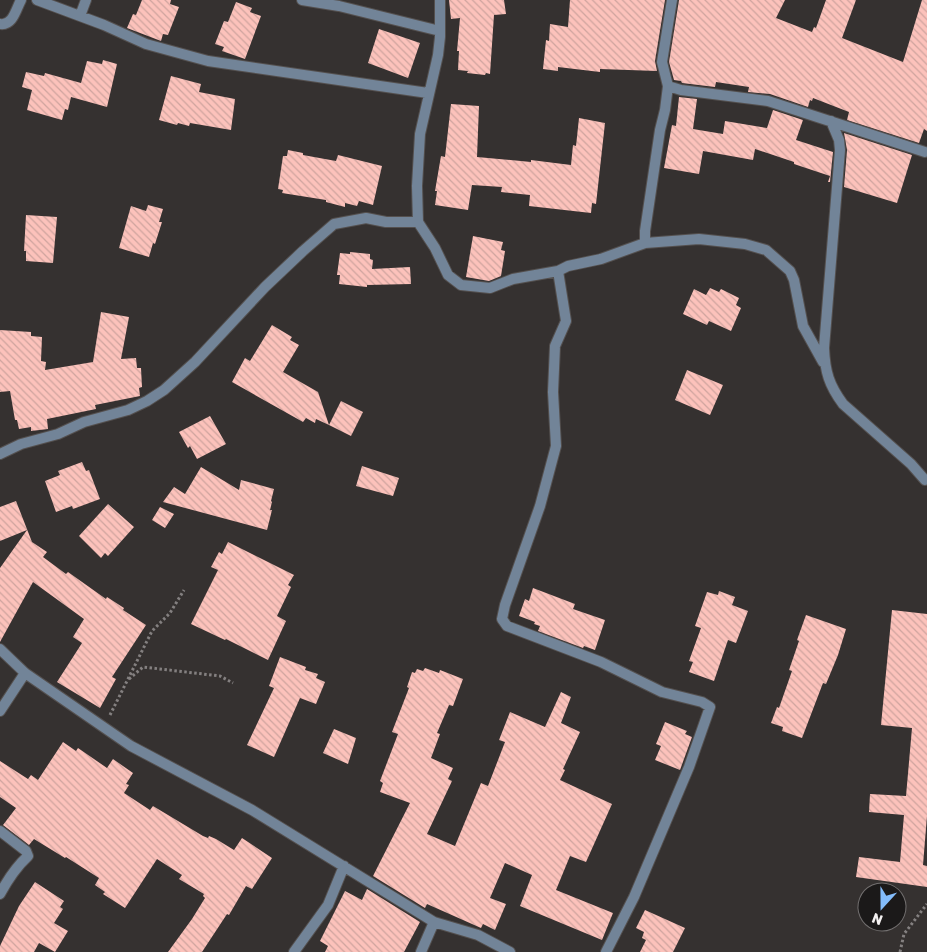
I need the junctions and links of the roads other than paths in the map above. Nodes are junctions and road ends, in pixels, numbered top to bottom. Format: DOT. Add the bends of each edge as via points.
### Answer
graph roads {
  1 [pos="21,0"];
  2 [pos="37,0"];
  3 [pos="86,0"];
  4 [pos="302,0"];
  5 [pos="440,0"];
  6 [pos="672,0"];
  7 [pos="80,16"];
  8 [pos="0,24"];
  9 [pos="440,31"];
  10 [pos="668,86"];
  11 [pos="428,93"];
  12 [pos="831,121"];
  13 [pos="925,152"];
  14 [pos="418,222"];
  15 [pos="645,243"];
  16 [pos="558,271"];
  17 [pos="824,365"];
  18 [pos="0,454"];
  19 [pos="924,480"];
  20 [pos="0,649"];
  21 [pos="25,673"];
  22 [pos="0,711"];
  23 [pos="0,831"];
  24 [pos="344,866"];
  25 [pos="0,894"];
  26 [pos="434,922"];
  27 [pos="294,952"];
  28 [pos="421,952"];
  29 [pos="510,952"];
  30 [pos="606,952"];
  1 -- 8 [label="street" via="11,20"];
  2 -- 7 [label="street"];
  3 -- 7 [label="street"];
  4 -- 9 [label="street"];
  5 -- 9 [label="street"];
  6 -- 10 [label="street" via="662,62"];
  7 -- 11 [label="street" via="146,44 208,61"];
  9 -- 11 [label="street"];
  10 -- 12 [label="street" via="768,101"];
  10 -- 15 [label="street"];
  11 -- 14 [label="street" via="420,134"];
  12 -- 13 [label="street"];
  12 -- 17 [label="street" via="840,150"];
  14 -- 16 [label="street" via="448,275 461,285 490,288 513,279"];
  14 -- 18 [label="street" via="366,218 334,224 265,287 201,356 164,390 128,410 20,444"];
  15 -- 16 [label="street"];
  15 -- 17 [label="street" via="699,239 745,244 766,250 790,271 803,326"];
  16 -- 30 [label="street" via="566,321 555,346 556,446 540,506 502,619 507,626 601,662 662,692 710,707 634,897"];
  17 -- 19 [label="street" via="826,375 844,404 911,464"];
  20 -- 21 [label="street"];
  21 -- 22 [label="street"];
  21 -- 24 [label="street" via="131,746 252,810"];
  23 -- 25 [label="street" via="28,856 10,876"];
  24 -- 26 [label="street"];
  24 -- 27 [label="street" via="328,906"];
  26 -- 28 [label="street"];
  26 -- 29 [label="street" via="478,936"];
}
